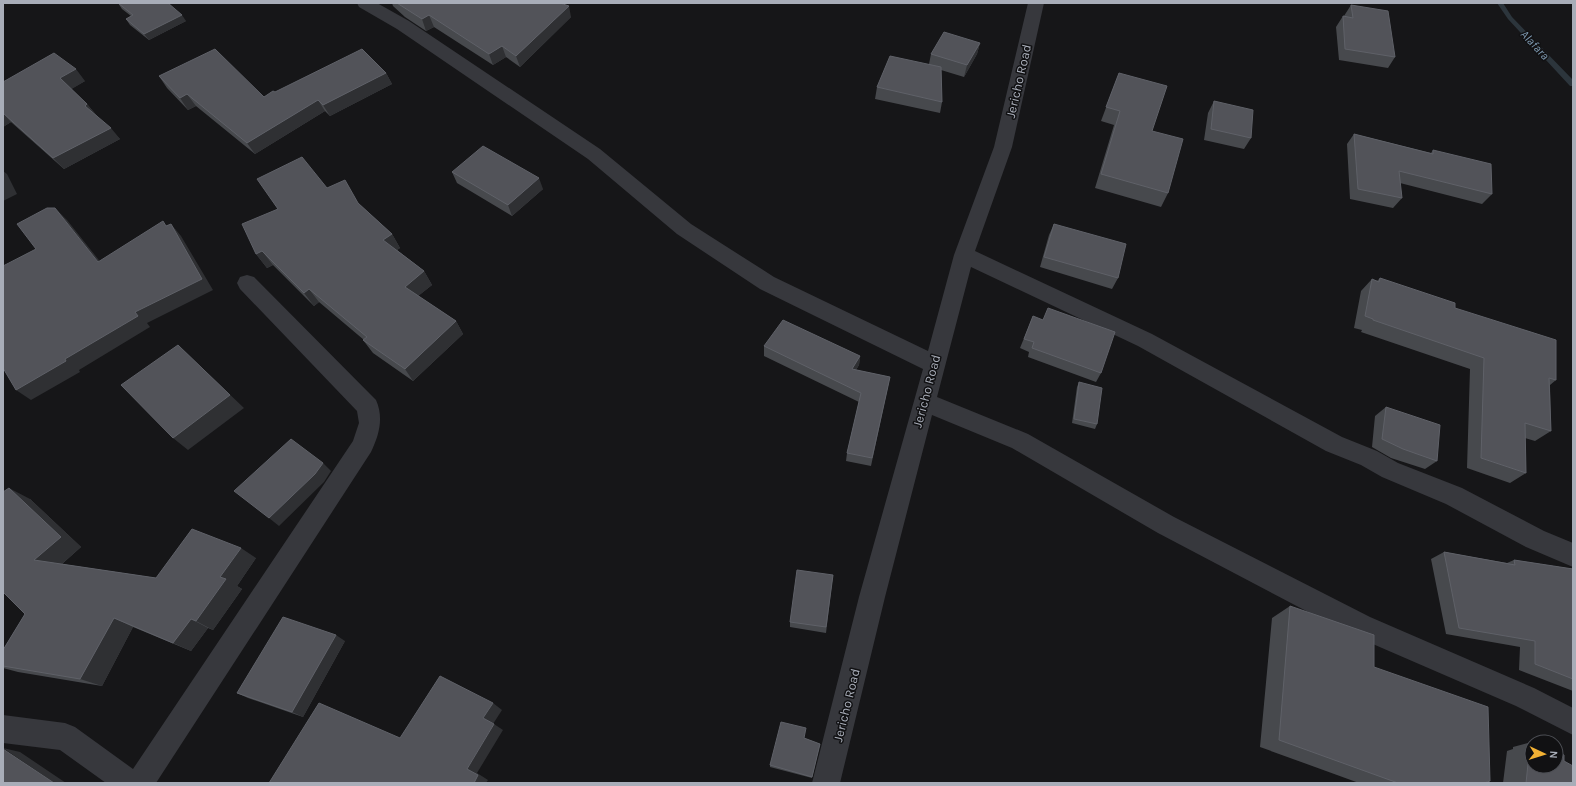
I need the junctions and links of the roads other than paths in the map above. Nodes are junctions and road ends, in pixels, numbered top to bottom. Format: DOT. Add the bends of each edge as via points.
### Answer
graph roads {
  1 [pos="365,3"];
  2 [pos="1036,3"];
  3 [pos="964,255"];
  4 [pos="247,283"];
  5 [pos="934,364"];
  6 [pos="924,402"];
  7 [pos="1573,555"];
  8 [pos="1573,722"];
  9 [pos="3,729"];
  10 [pos="129,783"];
  11 [pos="140,783"];
  12 [pos="826,783"];
  1 -- 5 [label="street" via="403,25 594,154 684,229 767,283"];
  2 -- 3 [label="street, Jericho Road" via="1003,147"];
  3 -- 5 [label="street, Jericho Road"];
  3 -- 7 [label="street" via="1145,340 1334,444 1454,496 1535,539"];
  4 -- 11 [label="street" via="368,407 370,423 363,445"];
  5 -- 6 [label="street, Jericho Road"];
  6 -- 8 [label="street" via="1020,441 1166,525 1360,626 1525,697"];
  6 -- 12 [label="street, Jericho Road"];
  9 -- 10 [label="street" via="65,737"];
}
